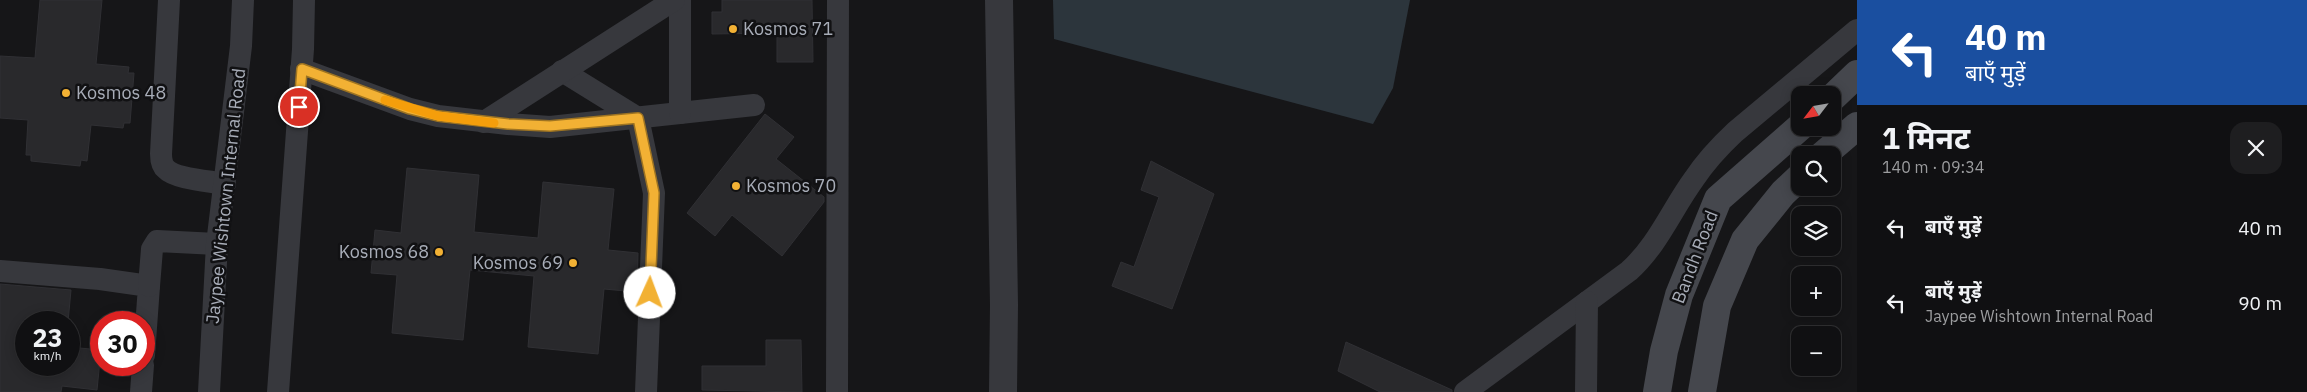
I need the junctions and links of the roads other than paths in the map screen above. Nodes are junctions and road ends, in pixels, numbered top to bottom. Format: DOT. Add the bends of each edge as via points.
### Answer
graph roads {
  1 [pos="169,0"];
  2 [pos="243,0"];
  3 [pos="304,0"];
  4 [pos="674,0"];
  5 [pos="680,0"];
  6 [pos="838,0"];
  7 [pos="999,0"];
  8 [pos="1857,30"];
  9 [pos="302,69"];
  10 [pos="562,71"];
  11 [pos="1857,74"];
  12 [pos="1841,89"];
  13 [pos="754,105"];
  14 [pos="680,113"];
  15 [pos="638,118"];
  16 [pos="484,122"];
  17 [pos="1857,126"];
  18 [pos="1791,135"];
  19 [pos="1834,146"];
  20 [pos="225,184"];
  21 [pos="1791,185"];
  22 [pos="217,244"];
  23 [pos="0,271"];
  24 [pos="149,286"];
  25 [pos="1587,302"];
  26 [pos="147,311"];
  27 [pos="142,376"];
  28 [pos="141,392"];
  29 [pos="209,392"];
  30 [pos="278,392"];
  31 [pos="646,392"];
  32 [pos="837,392"];
  33 [pos="1003,392"];
  34 [pos="1465,392"];
  35 [pos="1586,392"];
  36 [pos="1657,392"];
  37 [pos="1702,392"];
  1 -- 20 [label="street" via="162,162 174,174"];
  2 -- 20 [label="street, Jaypee Wishtown Internal Road"];
  3 -- 9 [label="street"];
  4 -- 10 [label="street"];
  5 -- 14 [label="street"];
  6 -- 32 [label="street"];
  7 -- 33 [label="street"];
  8 -- 25 [label="street" via="1717,150 1694,178 1643,259"];
  9 -- 16 [label="street" via="410,109"];
  9 -- 30 [label="street"];
  10 -- 15 [label="street"];
  10 -- 16 [label="street"];
  11 -- 12 [label="main road"];
  13 -- 14 [label="street"];
  14 -- 15 [label="street"];
  15 -- 16 [label="street" via="550,126"];
  15 -- 31 [label="street" via="654,193"];
  17 -- 19 [label="main road"];
  18 -- 36 [label="main road, Bandh Road" via="1718,199 1679,295"];
  20 -- 22 [label="street, Jaypee Wishtown Internal Road"];
  21 -- 37 [label="main road" via="1745,240 1717,306"];
  22 -- 24 [label="street" via="157,241 152,249"];
  22 -- 29 [label="street, Jaypee Wishtown Internal Road"];
  23 -- 24 [label="street"];
  24 -- 26 [label="street"];
  25 -- 34 [label="street"];
  25 -- 35 [label="street"];
  27 -- 28 [label="street"];
}
